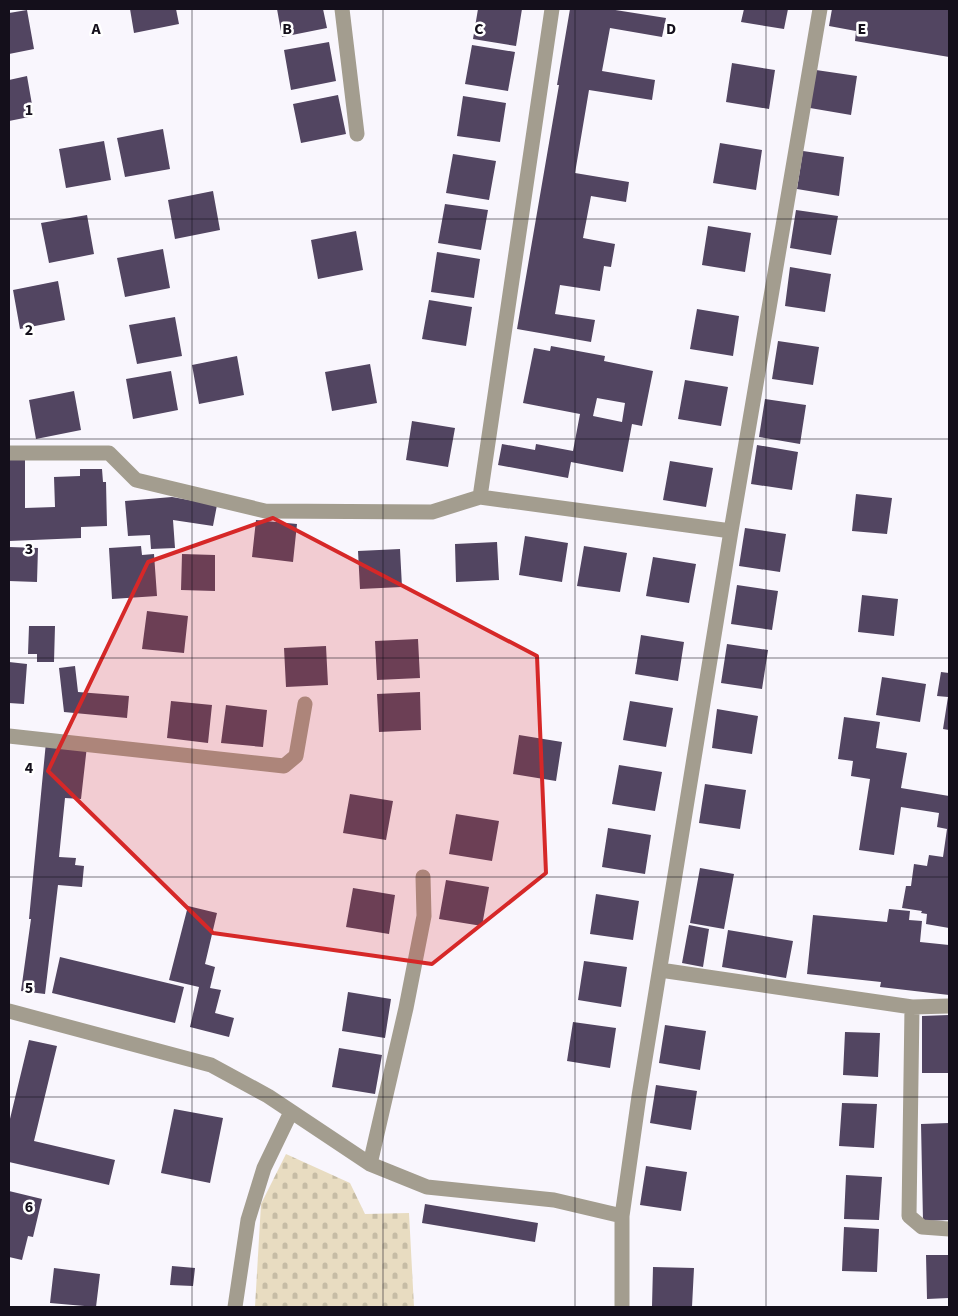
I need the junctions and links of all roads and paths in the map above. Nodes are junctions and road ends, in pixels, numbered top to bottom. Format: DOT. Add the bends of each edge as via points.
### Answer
graph roads {
  1 [pos="342,9"];
  2 [pos="552,9"];
  3 [pos="820,9"];
  4 [pos="357,134"];
  5 [pos="9,453"];
  6 [pos="480,497"];
  7 [pos="731,531"];
  8 [pos="305,704"];
  9 [pos="9,736"];
  10 [pos="423,877"];
  11 [pos="660,970"];
  12 [pos="949,1006"];
  13 [pos="912,1007"];
  14 [pos="9,1011"];
  15 [pos="291,1112"];
  16 [pos="370,1164"];
  17 [pos="622,1216"];
  18 [pos="949,1229"];
  19 [pos="235,1307"];
  20 [pos="622,1307"];
  1 -- 4 [label="street"];
  2 -- 6 [label="street"];
  3 -- 7 [label="street"];
  5 -- 6 [label="street" via="109,453 136,480 265,512 432,512"];
  6 -- 7 [label="street"];
  7 -- 11 [label="street"];
  8 -- 9 [label="street" via="296,756 284,766"];
  10 -- 16 [label="street" via="424,916"];
  11 -- 13 [label="street"];
  11 -- 17 [label="street"];
  12 -- 13 [label="street"];
  13 -- 18 [label="street" via="909,1216 922,1227"];
  14 -- 15 [label="street" via="211,1065"];
  15 -- 16 [label="street"];
  15 -- 19 [label="street" via="264,1168 248,1220"];
  16 -- 17 [label="street" via="427,1187 554,1200"];
  17 -- 20 [label="street"];
}
